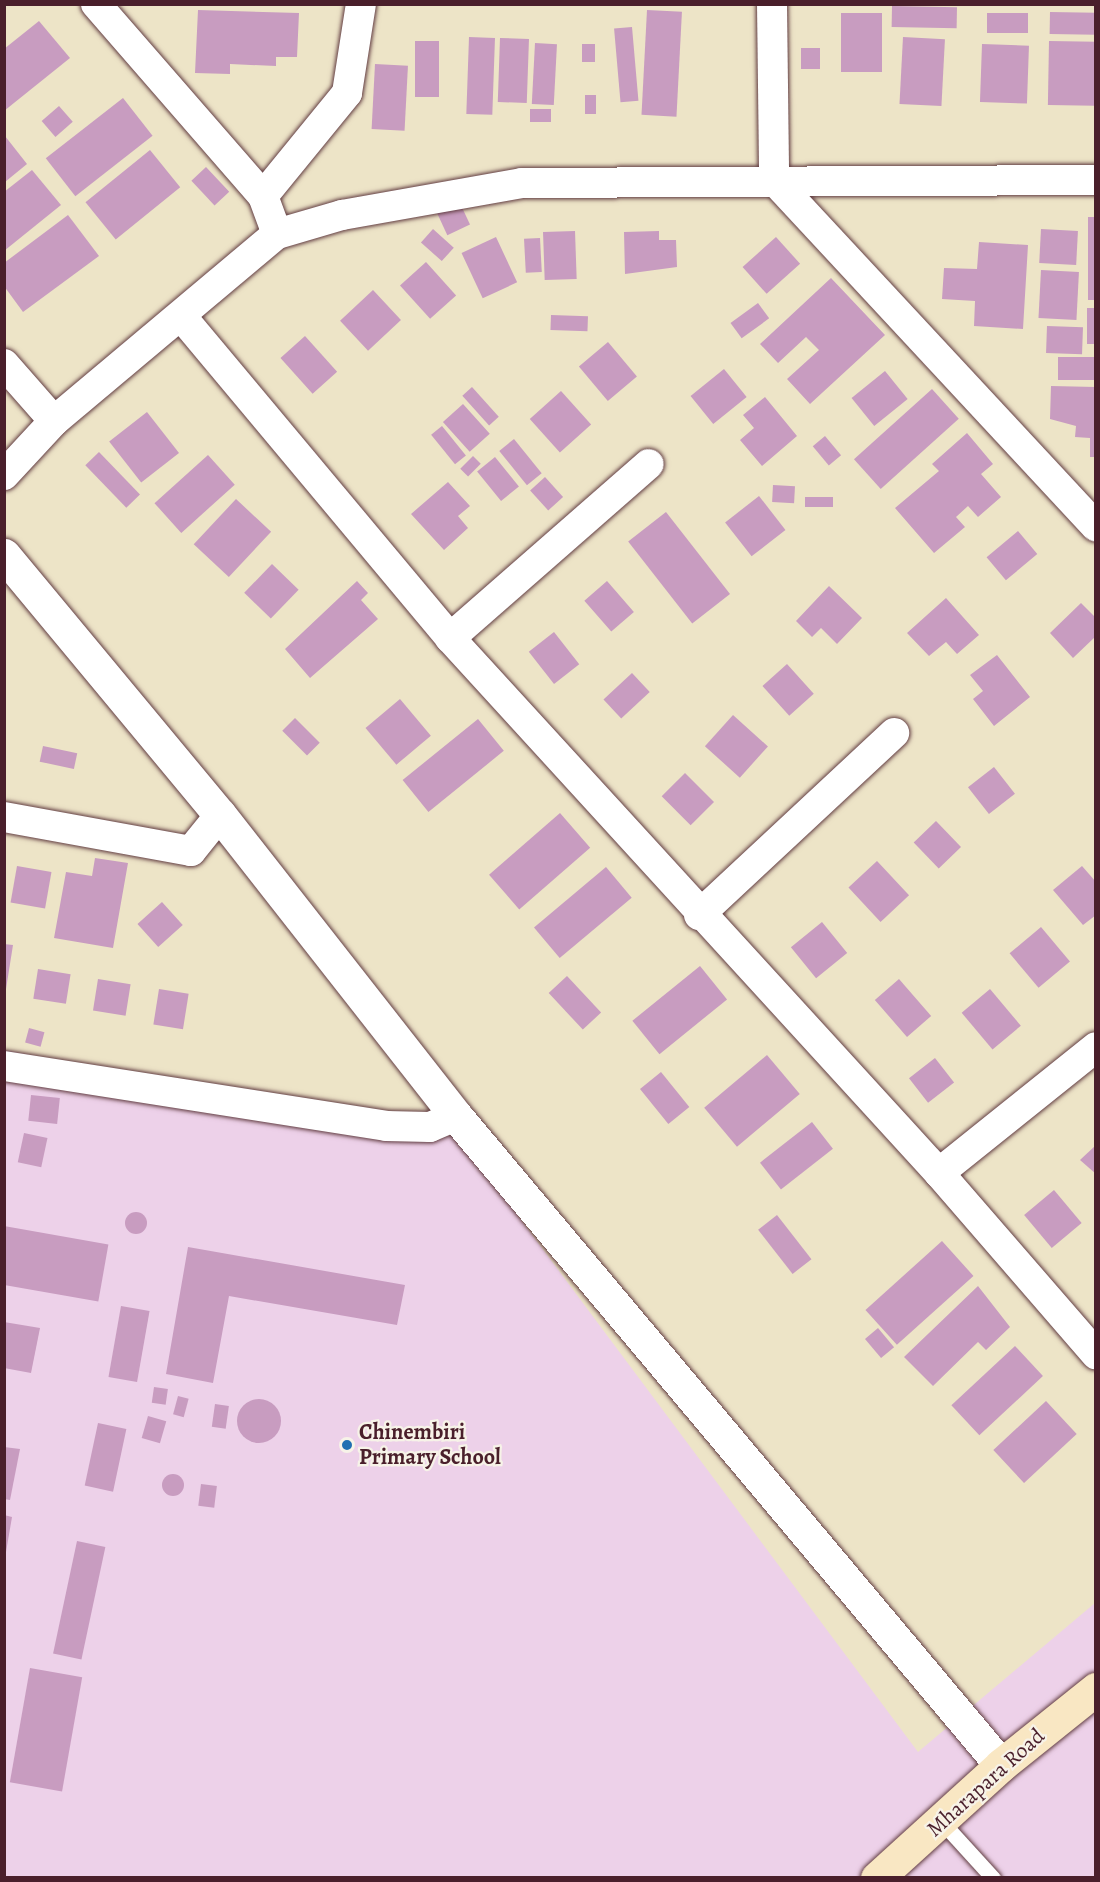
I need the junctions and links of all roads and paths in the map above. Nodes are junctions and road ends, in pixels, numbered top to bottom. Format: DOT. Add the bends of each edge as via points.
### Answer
graph roads {
  1 [pos="96,4"];
  2 [pos="361,4"];
  3 [pos="772,4"];
  4 [pos="774,180"];
  5 [pos="1095,180"];
  6 [pos="263,196"];
  7 [pos="277,234"];
  8 [pos="181,316"];
  9 [pos="4,364"];
  10 [pos="54,421"];
  11 [pos="649,464"];
  12 [pos="4,475"];
  13 [pos="1095,527"];
  14 [pos="4,555"];
  15 [pos="450,638"];
  16 [pos="894,733"];
  17 [pos="220,815"];
  18 [pos="4,817"];
  19 [pos="699,915"];
  20 [pos="1095,1047"];
  21 [pos="4,1066"];
  22 [pos="456,1116"];
  23 [pos="939,1173"];
  24 [pos="1095,1354"];
  25 [pos="1095,1689"];
  26 [pos="1001,1765"];
  27 [pos="942,1822"];
  28 [pos="877,1878"];
  29 [pos="993,1878"];
  1 -- 6 [label="street"];
  2 -- 6 [label="street" via="347,93"];
  3 -- 4 [label="street"];
  4 -- 5 [label="street"];
  4 -- 7 [label="street" via="522,183 342,215"];
  4 -- 13 [label="street"];
  6 -- 7 [label="street"];
  7 -- 8 [label="street"];
  8 -- 10 [label="street"];
  8 -- 15 [label="street"];
  9 -- 10 [label="street"];
  10 -- 12 [label="street"];
  11 -- 15 [label="street"];
  14 -- 17 [label="street"];
  15 -- 19 [label="street"];
  16 -- 19 [label="street"];
  17 -- 18 [label="street" via="191,851"];
  17 -- 22 [label="street"];
  19 -- 23 [label="street"];
  20 -- 23 [label="street"];
  21 -- 22 [label="street" via="386,1126 430,1127"];
  22 -- 26 [label="street"];
  23 -- 24 [label="street"];
  25 -- 26 [label="main road, Mharapara Road"];
  26 -- 27 [label="main road, Mharapara Road"];
  27 -- 28 [label="main road, Mharapara Road"];
  27 -- 29 [label="lane"];
}
